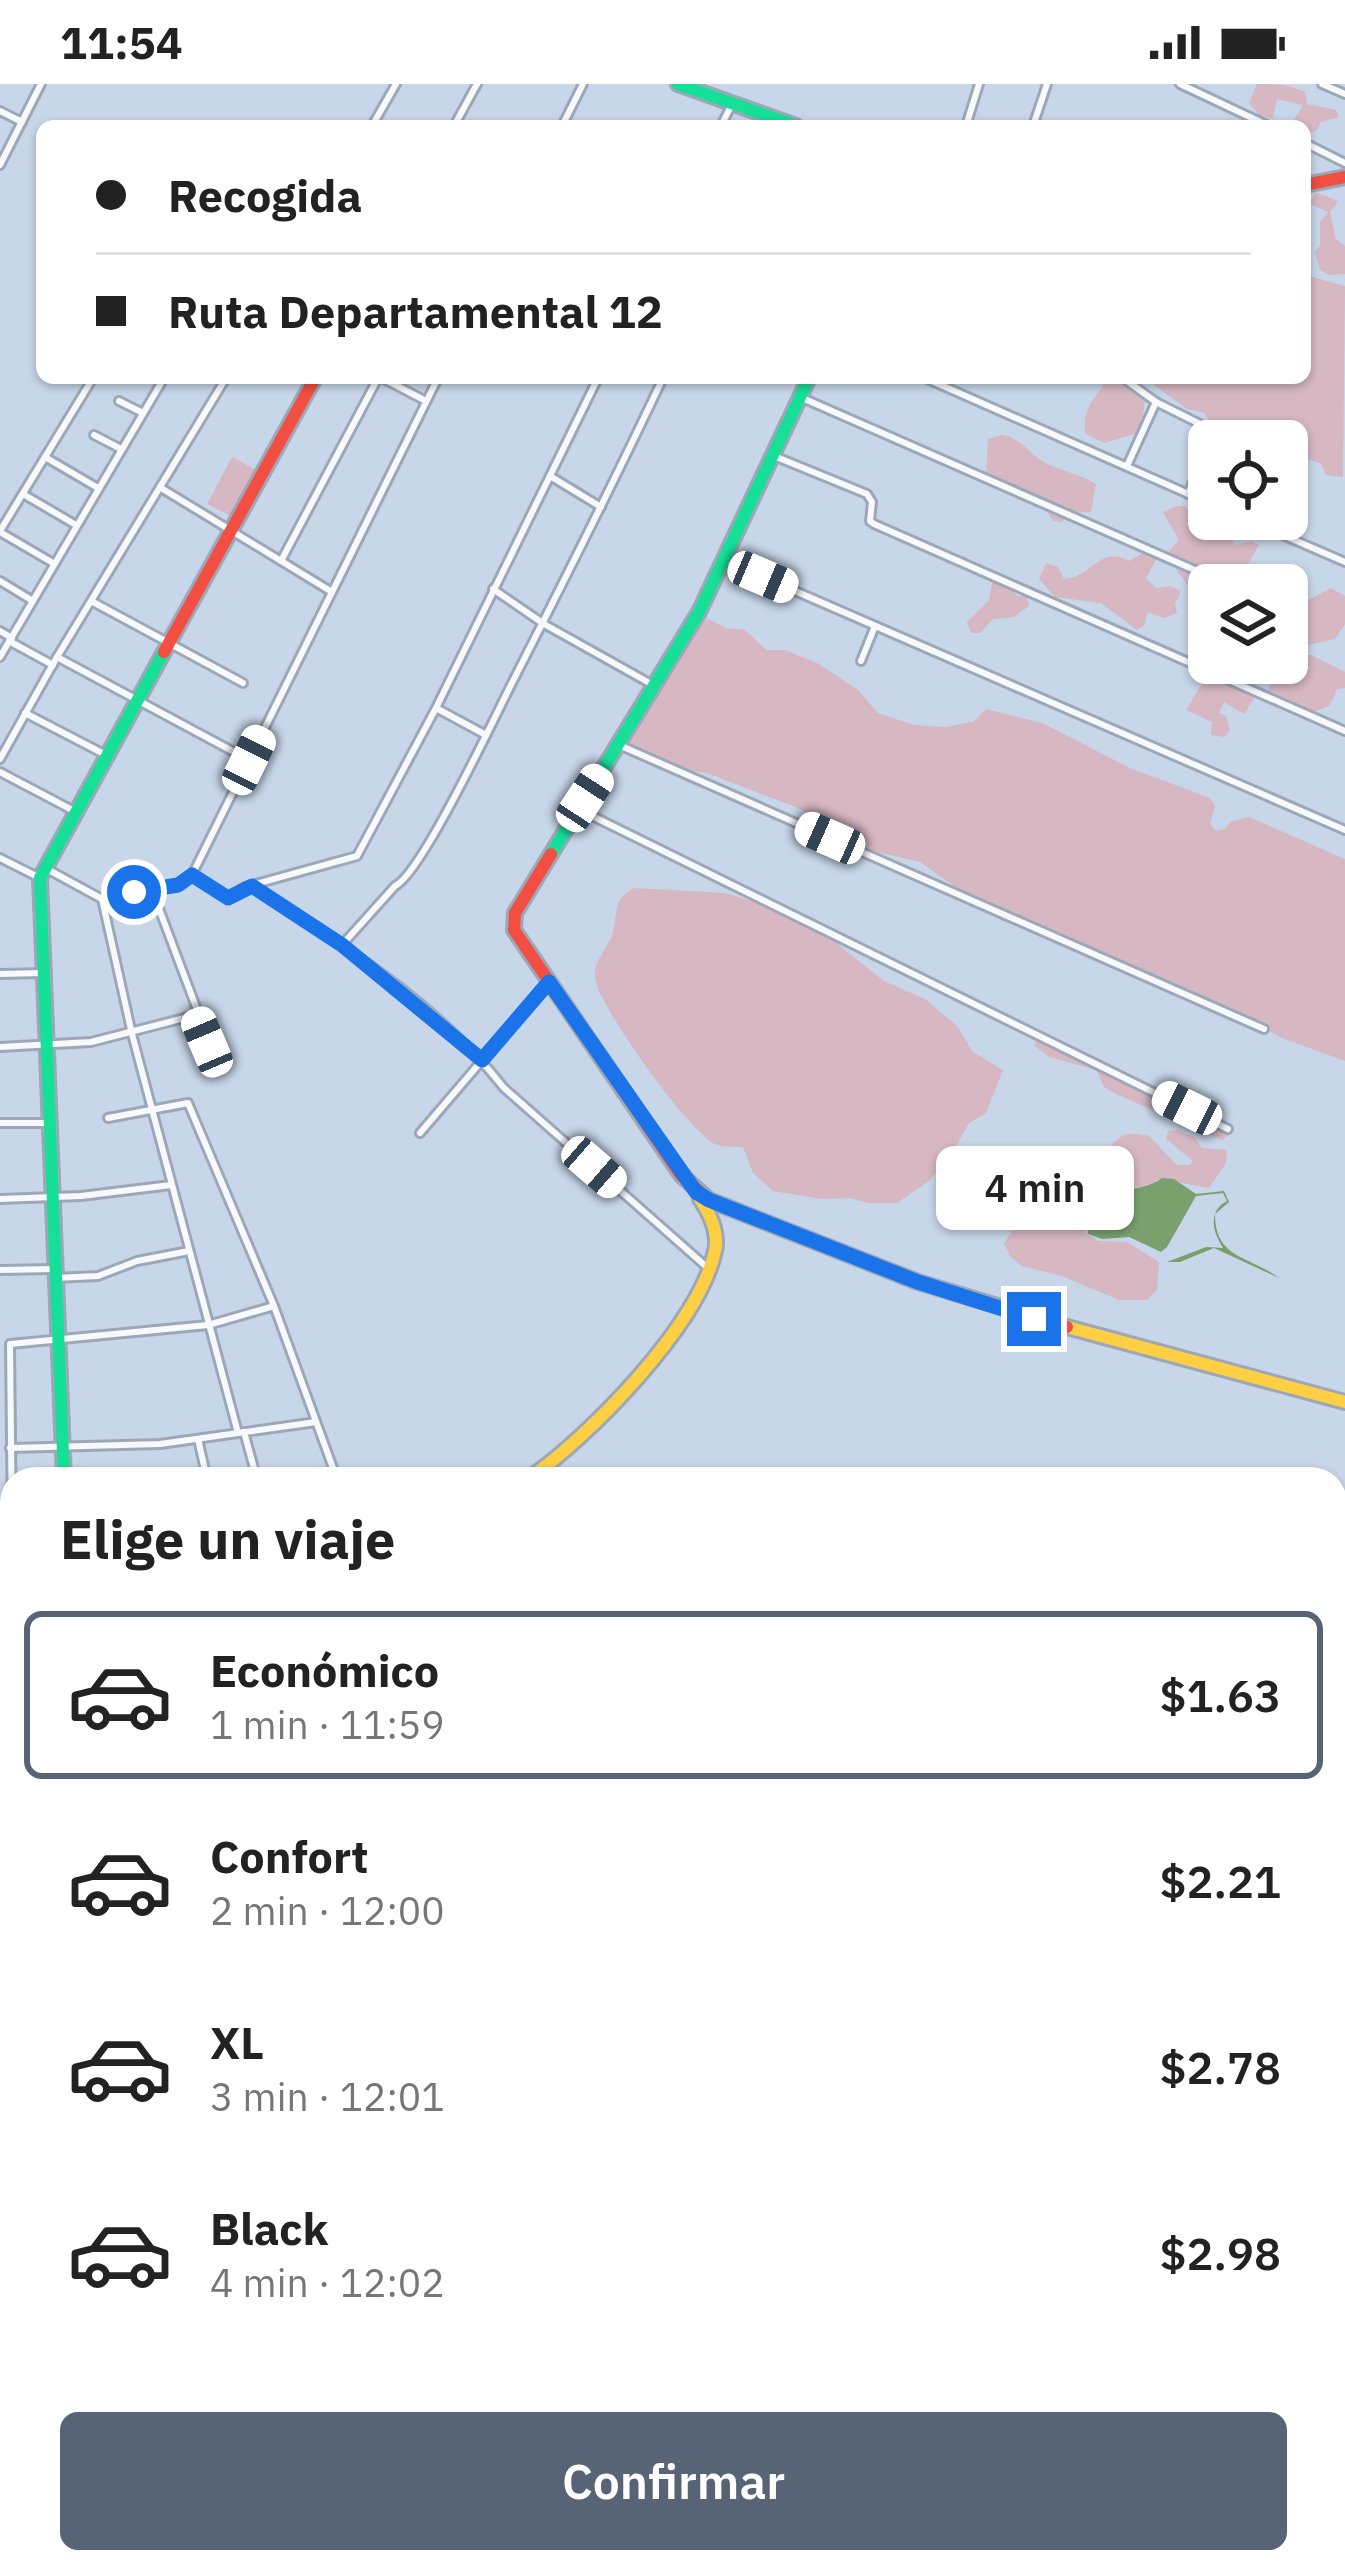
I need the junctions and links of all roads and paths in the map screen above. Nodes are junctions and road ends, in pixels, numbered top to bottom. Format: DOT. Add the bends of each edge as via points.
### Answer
graph roads {
  1 [pos="41,84"];
  2 [pos="397,84"];
  3 [pos="477,84"];
  4 [pos="583,84"];
  5 [pos="678,84"];
  6 [pos="979,84"];
  7 [pos="1047,84"];
  8 [pos="1180,84"];
  9 [pos="1322,84"];
  10 [pos="1345,94"];
  11 [pos="732,104"];
  12 [pos="0,111"];
  13 [pos="376,120"];
  14 [pos="457,120"];
  15 [pos="565,120"];
  16 [pos="725,120"];
  17 [pos="779,120"];
  18 [pos="969,120"];
  19 [pos="1036,120"];
  20 [pos="1256,120"];
  21 [pos="22,122"];
  22 [pos="1311,146"];
  23 [pos="1345,163"];
  24 [pos="0,165"];
  25 [pos="1345,177"];
  26 [pos="1311,184"];
  27 [pos="89,384"];
  28 [pos="160,384"];
  29 [pos="222,384"];
  30 [pos="312,384"];
  31 [pos="377,384"];
  32 [pos="392,384"];
  33 [pos="435,384"];
  34 [pos="595,384"];
  35 [pos="660,384"];
  36 [pos="806,384"];
  37 [pos="939,384"];
  38 [pos="1131,384"];
  39 [pos="800,397"];
  40 [pos="118,401"];
  41 [pos="426,401"];
  42 [pos="1156,402"];
  43 [pos="143,413"];
  44 [pos="1192,420"];
  45 [pos="94,435"];
  46 [pos="122,449"];
  47 [pos="774,456"];
  48 [pos="45,457"];
  49 [pos="1126,466"];
  50 [pos="550,476"];
  51 [pos="98,488"];
  52 [pos="160,488"];
  53 [pos="22,494"];
  54 [pos="1188,494"];
  55 [pos="601,507"];
  56 [pos="76,525"];
  57 [pos="232,531"];
  58 [pos="0,532"];
  59 [pos="1294,540"];
  60 [pos="725,561"];
  61 [pos="53,562"];
  62 [pos="281,562"];
  63 [pos="1345,562"];
  64 [pos="1188,567"];
  65 [pos="0,581"];
  66 [pos="493,589"];
  67 [pos="332,592"];
  68 [pos="33,601"];
  69 [pos="93,602"];
  70 [pos="544,624"];
  71 [pos="875,626"];
  72 [pos="0,631"];
  73 [pos="10,639"];
  74 [pos="170,643"];
  75 [pos="0,657"];
  76 [pos="55,661"];
  77 [pos="861,661"];
  78 [pos="243,683"];
  79 [pos="653,685"];
  80 [pos="138,700"];
  81 [pos="436,708"];
  82 [pos="25,713"];
  83 [pos="1345,731"];
  84 [pos="487,735"];
  85 [pos="618,744"];
  86 [pos="106,755"];
  87 [pos="0,759"];
  88 [pos="249,760"];
  89 [pos="0,772"];
  90 [pos="578,809"];
  91 [pos="76,812"];
  92 [pos="1345,830"];
  93 [pos="0,858"];
  94 [pos="43,873"];
  95 [pos="192,875"];
  96 [pos="252,886"];
  97 [pos="152,890"];
  98 [pos="102,899"];
  99 [pos="342,945"];
  100 [pos="44,973"];
  101 [pos="0,974"];
  102 [pos="549,982"];
  103 [pos="196,1015"];
  104 [pos="1264,1029"];
  105 [pos="132,1034"];
  106 [pos="47,1045"];
  107 [pos="0,1047"];
  108 [pos="482,1060"];
  109 [pos="219,1068"];
  110 [pos="153,1111"];
  111 [pos="108,1118"];
  112 [pos="0,1123"];
  113 [pos="48,1123"];
  114 [pos="1228,1129"];
  115 [pos="419,1133"];
  116 [pos="171,1184"];
  117 [pos="696,1192"];
  118 [pos="50,1197"];
  119 [pos="0,1198"];
  120 [pos="189,1251"];
  121 [pos="709,1269"];
  122 [pos="0,1270"];
  123 [pos="54,1274"];
  124 [pos="274,1306"];
  125 [pos="208,1325"];
  126 [pos="57,1341"];
  127 [pos="1345,1402"];
  128 [pos="316,1422"];
  129 [pos="241,1433"];
  130 [pos="198,1439"];
  131 [pos="63,1446"];
  132 [pos="10,1448"];
  133 [pos="10,1467"];
  134 [pos="64,1467"];
  135 [pos="204,1467"];
  136 [pos="252,1467"];
  137 [pos="333,1467"];
  138 [pos="547,1467"];
  1 -- 21 [label="street"];
  2 -- 13 [label="street"];
  3 -- 14 [label="street"];
  4 -- 15 [label="street"];
  5 -- 11 [label="main road"];
  6 -- 18 [label="street"];
  7 -- 19 [label="street"];
  8 -- 20 [label="street"];
  9 -- 10 [label="street"];
  11 -- 16 [label="street"];
  11 -- 17 [label="main road"];
  12 -- 21 [label="street"];
  21 -- 24 [label="street"];
  22 -- 23 [label="street"];
  25 -- 26 [label="main road"];
  27 -- 48 [label="street"];
  28 -- 43 [label="street"];
  29 -- 52 [label="street"];
  30 -- 57 [label="main road"];
  31 -- 62 [label="street"];
  32 -- 41 [label="street"];
  33 -- 41 [label="street"];
  34 -- 50 [label="street"];
  35 -- 55 [label="street"];
  36 -- 39 [label="main road"];
  37 -- 49 [label="street"];
  38 -- 42 [label="street"];
  39 -- 47 [label="main road"];
  39 -- 64 [label="street"];
  40 -- 43 [label="street"];
  41 -- 67 [label="street"];
  42 -- 44 [label="street"];
  42 -- 49 [label="street"];
  43 -- 46 [label="street"];
  45 -- 46 [label="street"];
  46 -- 51 [label="street"];
  47 -- 60 [label="main road"];
  47 -- 83 [label="street" via="867,494 874,524"];
  48 -- 51 [label="street"];
  48 -- 53 [label="street"];
  49 -- 54 [label="street"];
  50 -- 55 [label="street"];
  50 -- 66 [label="street"];
  51 -- 56 [label="street"];
  52 -- 57 [label="street"];
  52 -- 69 [label="street"];
  53 -- 56 [label="street"];
  53 -- 58 [label="street"];
  55 -- 70 [label="street"];
  56 -- 61 [label="street"];
  57 -- 62 [label="street"];
  57 -- 74 [label="main road"];
  58 -- 61 [label="street"];
  59 -- 63 [label="street"];
  60 -- 71 [label="street"];
  60 -- 79 [label="main road"];
  61 -- 68 [label="street"];
  62 -- 67 [label="street"];
  65 -- 68 [label="street"];
  66 -- 70 [label="street"];
  66 -- 81 [label="street"];
  67 -- 88 [label="street"];
  68 -- 73 [label="street"];
  69 -- 74 [label="street"];
  69 -- 76 [label="street"];
  70 -- 79 [label="street"];
  70 -- 84 [label="street"];
  71 -- 77 [label="street"];
  71 -- 92 [label="street"];
  72 -- 73 [label="street"];
  73 -- 75 [label="street"];
  73 -- 76 [label="street"];
  74 -- 78 [label="street"];
  74 -- 80 [label="main road"];
  76 -- 80 [label="street"];
  76 -- 82 [label="street"];
  79 -- 85 [label="main road"];
  80 -- 86 [label="main road"];
  80 -- 88 [label="street"];
  81 -- 84 [label="street"];
  81 -- 96 [label="street" via="357,856"];
  82 -- 86 [label="street"];
  82 -- 87 [label="street"];
  84 -- 99 [label="street" via="406,880"];
  85 -- 90 [label="main road"];
  85 -- 104 [label="street"];
  86 -- 91 [label="main road"];
  88 -- 95 [label="street"];
  89 -- 91 [label="street"];
  90 -- 102 [label="main road" via="513,922"];
  90 -- 114 [label="street"];
  91 -- 94 [label="main road"];
  93 -- 94 [label="street"];
  94 -- 98 [label="street"];
  94 -- 100 [label="main road"];
  95 -- 96 [label="street" via="228,898"];
  95 -- 97 [label="street"];
  96 -- 99 [label="street"];
  97 -- 98 [label="street"];
  97 -- 103 [label="street"];
  98 -- 105 [label="street"];
  99 -- 108 [label="street"];
  100 -- 101 [label="street"];
  100 -- 106 [label="main road"];
  102 -- 108 [label="street"];
  102 -- 117 [label="main road"];
  103 -- 105 [label="street"];
  103 -- 109 [label="street"];
  105 -- 106 [label="street"];
  105 -- 110 [label="street"];
  106 -- 107 [label="street"];
  106 -- 113 [label="main road"];
  108 -- 115 [label="street"];
  108 -- 121 [label="street"];
  110 -- 111 [label="street"];
  110 -- 116 [label="street"];
  110 -- 124 [label="street" via="188,1103"];
  112 -- 113 [label="street"];
  113 -- 118 [label="main road"];
  116 -- 118 [label="street"];
  116 -- 120 [label="street"];
  117 -- 121 [label="main road" via="715,1238"];
  117 -- 127 [label="main road" via="952,1293"];
  118 -- 119 [label="street"];
  118 -- 123 [label="main road"];
  120 -- 123 [label="street" via="98,1276"];
  120 -- 125 [label="street"];
  121 -- 138 [label="main road" via="624,1395"];
  122 -- 123 [label="street"];
  123 -- 126 [label="main road"];
  124 -- 125 [label="street"];
  124 -- 128 [label="street"];
  125 -- 126 [label="street"];
  125 -- 129 [label="street"];
  126 -- 131 [label="main road"];
  126 -- 132 [label="street" via="10,1344"];
  128 -- 129 [label="street"];
  128 -- 137 [label="street"];
  129 -- 130 [label="street"];
  129 -- 136 [label="street"];
  130 -- 131 [label="street"];
  130 -- 135 [label="street"];
  131 -- 132 [label="street"];
  131 -- 134 [label="main road"];
  132 -- 133 [label="street"];
}
